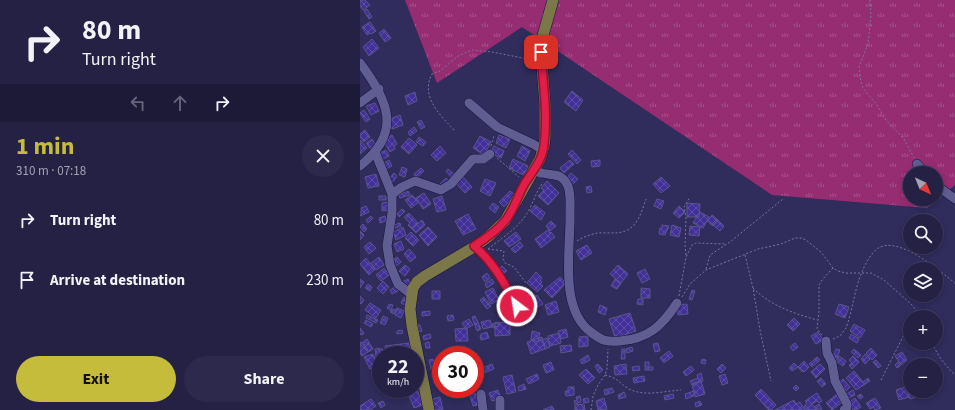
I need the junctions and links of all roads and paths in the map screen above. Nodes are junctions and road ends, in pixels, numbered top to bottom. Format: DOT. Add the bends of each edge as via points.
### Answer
graph roads {
  1 [pos="553,0"];
  2 [pos="870,0"];
  3 [pos="541,61"];
  4 [pos="360,63"];
  5 [pos="379,89"];
  6 [pos="360,103"];
  7 [pos="469,103"];
  8 [pos="497,127"];
  9 [pos="454,130"];
  10 [pos="543,150"];
  11 [pos="375,152"];
  12 [pos="490,154"];
  13 [pos="917,164"];
  14 [pos="360,166"];
  15 [pos="534,169"];
  16 [pos="550,174"];
  17 [pos="525,183"];
  18 [pos="943,190"];
  19 [pos="392,194"];
  20 [pos="690,197"];
  21 [pos="783,199"];
  22 [pos="955,199"];
  23 [pos="646,200"];
  24 [pos="725,244"];
  25 [pos="570,245"];
  26 [pos="474,246"];
  27 [pos="686,255"];
  28 [pos="745,255"];
  29 [pos="833,268"];
  30 [pos="706,270"];
  31 [pos="862,272"];
  32 [pos="526,283"];
  33 [pos="955,283"];
  34 [pos="753,288"];
  35 [pos="412,294"];
  36 [pos="677,303"];
  37 [pos="517,306"];
  38 [pos="917,310"];
  39 [pos="818,320"];
  40 [pos="903,337"];
  41 [pos="826,341"];
  42 [pos="608,342"];
  43 [pos="935,350"];
  44 [pos="955,374"];
  45 [pos="605,376"];
  46 [pos="771,380"];
  47 [pos="881,380"];
  48 [pos="681,390"];
  49 [pos="482,398"];
  50 [pos="500,400"];
  51 [pos="428,410"];
  52 [pos="483,410"];
  53 [pos="500,410"];
  54 [pos="591,410"];
  55 [pos="844,410"];
  1 -- 3 [label="main road" via="542,39"];
  2 -- 13 [label="path" via="868,44 859,67 861,82 886,120 904,139"];
  3 -- 9 [label="path" via="472,50 458,56 440,71 432,74 428,92 436,108"];
  3 -- 10 [label="main road" via="545,137"];
  4 -- 5 [label="street"];
  5 -- 6 [label="street"];
  5 -- 11 [label="street" via="386,108 387,126 380,146"];
  7 -- 8 [label="street"];
  8 -- 10 [label="street"];
  8 -- 12 [label="path"];
  10 -- 15 [label="main road"];
  11 -- 14 [label="street"];
  11 -- 19 [label="street"];
  12 -- 17 [label="path"];
  12 -- 19 [label="street" via="483,159 473,160 451,184 441,190 415,181"];
  15 -- 16 [label="street"];
  15 -- 17 [label="main road"];
  16 -- 25 [label="street" via="561,178 567,185"];
  16 -- 32 [label="path" via="536,192 529,210 519,224 506,237 487,249 504,251 505,263 514,267"];
  17 -- 26 [label="main road" via="505,221"];
  18 -- 22 [label="street"];
  19 -- 35 [label="street" via="387,255 398,284"];
  20 -- 27 [label="path" via="684,207"];
  21 -- 24 [label="path"];
  23 -- 25 [label="path" via="640,216 629,229 616,233 588,235"];
  24 -- 27 [label="path" via="696,243"];
  24 -- 30 [label="path" via="710,255"];
  25 -- 42 [label="street" via="570,296 574,307 586,329"];
  26 -- 35 [label="main road" via="421,279 415,284"];
  26 -- 37 [label="street" via="483,253 496,271"];
  27 -- 36 [label="path"];
  28 -- 29 [label="path" via="800,238 821,252"];
  28 -- 30 [label="path"];
  28 -- 34 [label="path"];
  29 -- 31 [label="path" via="846,273"];
  29 -- 39 [label="path" via="819,285"];
  30 -- 36 [label="path" via="690,284"];
  31 -- 33 [label="path" via="875,250 891,245 911,252"];
  31 -- 38 [label="path" via="872,273 884,280"];
  31 -- 41 [label="path" via="846,328 840,336"];
  34 -- 39 [label="path" via="779,306"];
  34 -- 46 [label="path"];
  35 -- 51 [label="main road" via="412,326"];
  36 -- 42 [label="street" via="653,331 635,339"];
  39 -- 41 [label="path" via="817,329"];
  40 -- 47 [label="path"];
  41 -- 55 [label="street" via="835,381 847,404"];
  42 -- 45 [label="path"];
  43 -- 44 [label="path"];
  45 -- 48 [label="path" via="614,377 628,388 643,393"];
  45 -- 54 [label="path" via="593,396"];
  49 -- 52 [label="street"];
  50 -- 53 [label="street"];
}
